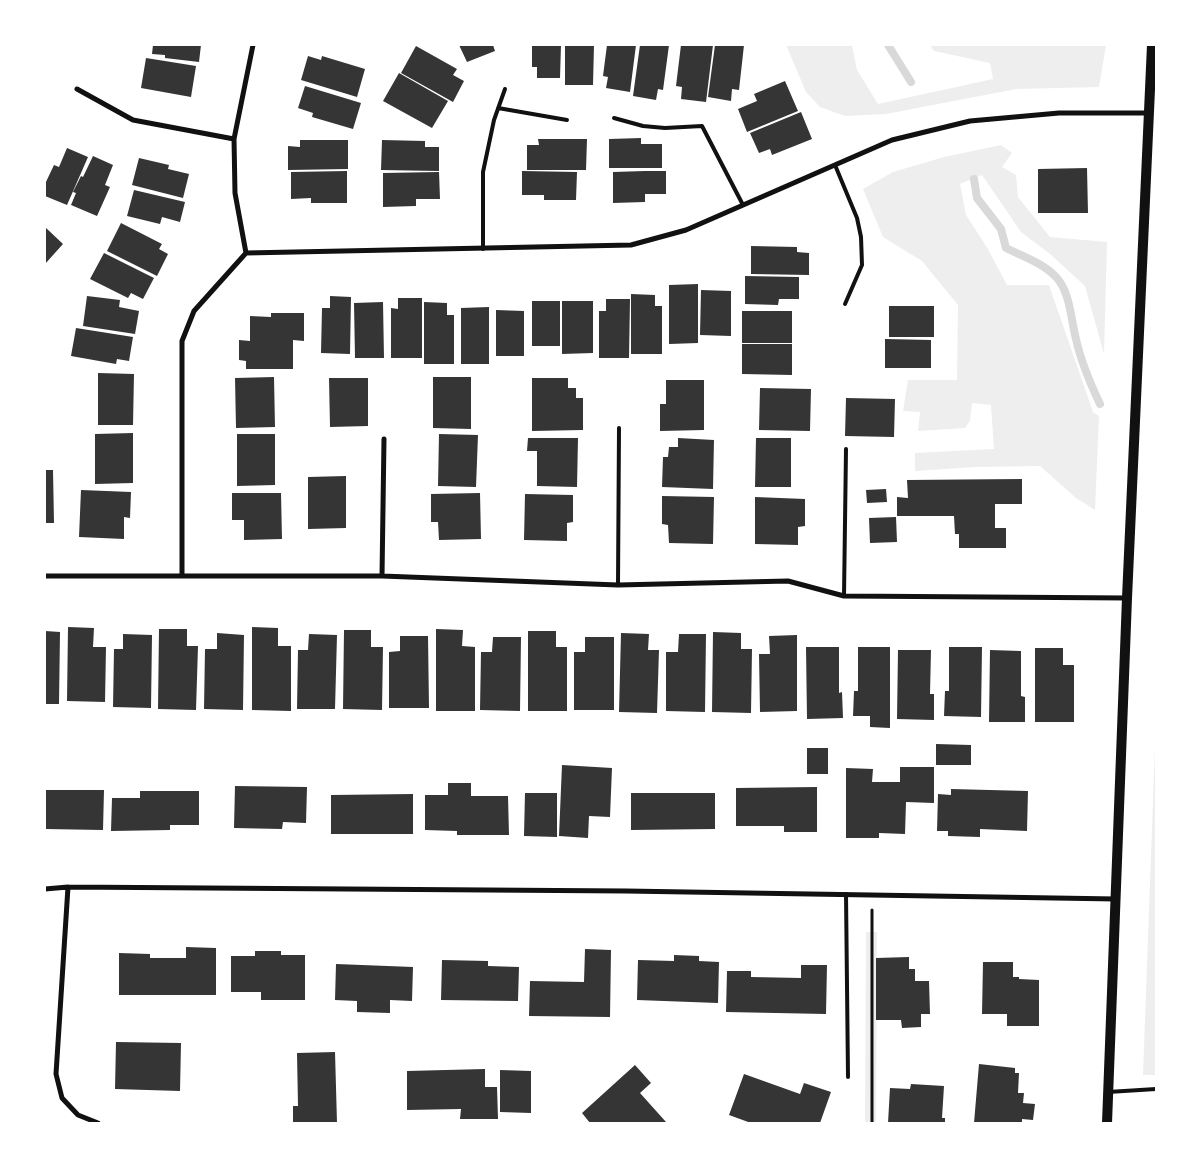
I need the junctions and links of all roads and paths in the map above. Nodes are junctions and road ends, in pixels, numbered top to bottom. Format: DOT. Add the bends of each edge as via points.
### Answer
graph roads {
  1 [pos="253,45"];
  2 [pos="1152,45"];
  3 [pos="505,89"];
  4 [pos="77,90"];
  5 [pos="498,108"];
  6 [pos="1148,113"];
  7 [pos="614,118"];
  8 [pos="567,120"];
  9 [pos="234,139"];
  10 [pos="835,166"];
  11 [pos="743,205"];
  12 [pos="483,249"];
  13 [pos="246,253"];
  14 [pos="845,304"];
  15 [pos="619,428"];
  16 [pos="384,439"];
  17 [pos="846,449"];
  18 [pos="45,576"];
  19 [pos="182,576"];
  20 [pos="382,576"];
  21 [pos="618,585"];
  22 [pos="844,596"];
  23 [pos="1127,598"];
  24 [pos="68,887"];
  25 [pos="45,889"];
  26 [pos="846,894"];
  27 [pos="872,895"];
  28 [pos="1116,899"];
  29 [pos="848,1077"];
  30 [pos="1156,1089"];
  31 [pos="1107,1092"];
  32 [pos="98,1123"];
  33 [pos="872,1123"];
  34 [pos="1106,1123"];
  1 -- 9 [label="street"];
  2 -- 6 [label="main road"];
  3 -- 5 [label="lane"];
  4 -- 9 [label="street" via="133,120"];
  5 -- 8 [label="lane"];
  5 -- 12 [label="lane" via="483,172"];
  6 -- 10 [label="street" via="1060,113 970,121 892,140"];
  6 -- 23 [label="main road"];
  7 -- 11 [label="lane" via="665,128 702,126"];
  9 -- 13 [label="street" via="236,193"];
  10 -- 11 [label="street"];
  10 -- 14 [label="lane" via="857,218 861,237 862,265"];
  11 -- 12 [label="street" via="686,230 631,245"];
  12 -- 13 [label="street"];
  13 -- 19 [label="street" via="194,311 182,342"];
  15 -- 21 [label="lane"];
  16 -- 20 [label="street"];
  17 -- 22 [label="lane"];
  18 -- 19 [label="street"];
  19 -- 20 [label="street"];
  20 -- 21 [label="street"];
  21 -- 22 [label="street" via="788,581"];
  22 -- 23 [label="street"];
  23 -- 28 [label="main road"];
  24 -- 25 [label="street"];
  24 -- 26 [label="street"];
  24 -- 32 [label="street" via="56,1074 62,1098 78,1116"];
  26 -- 27 [label="street"];
  26 -- 29 [label="lane"];
  27 -- 28 [label="street"];
  27 -- 33 [label="path"];
  28 -- 31 [label="main road"];
  30 -- 31 [label="lane"];
  31 -- 34 [label="main road"];
}
